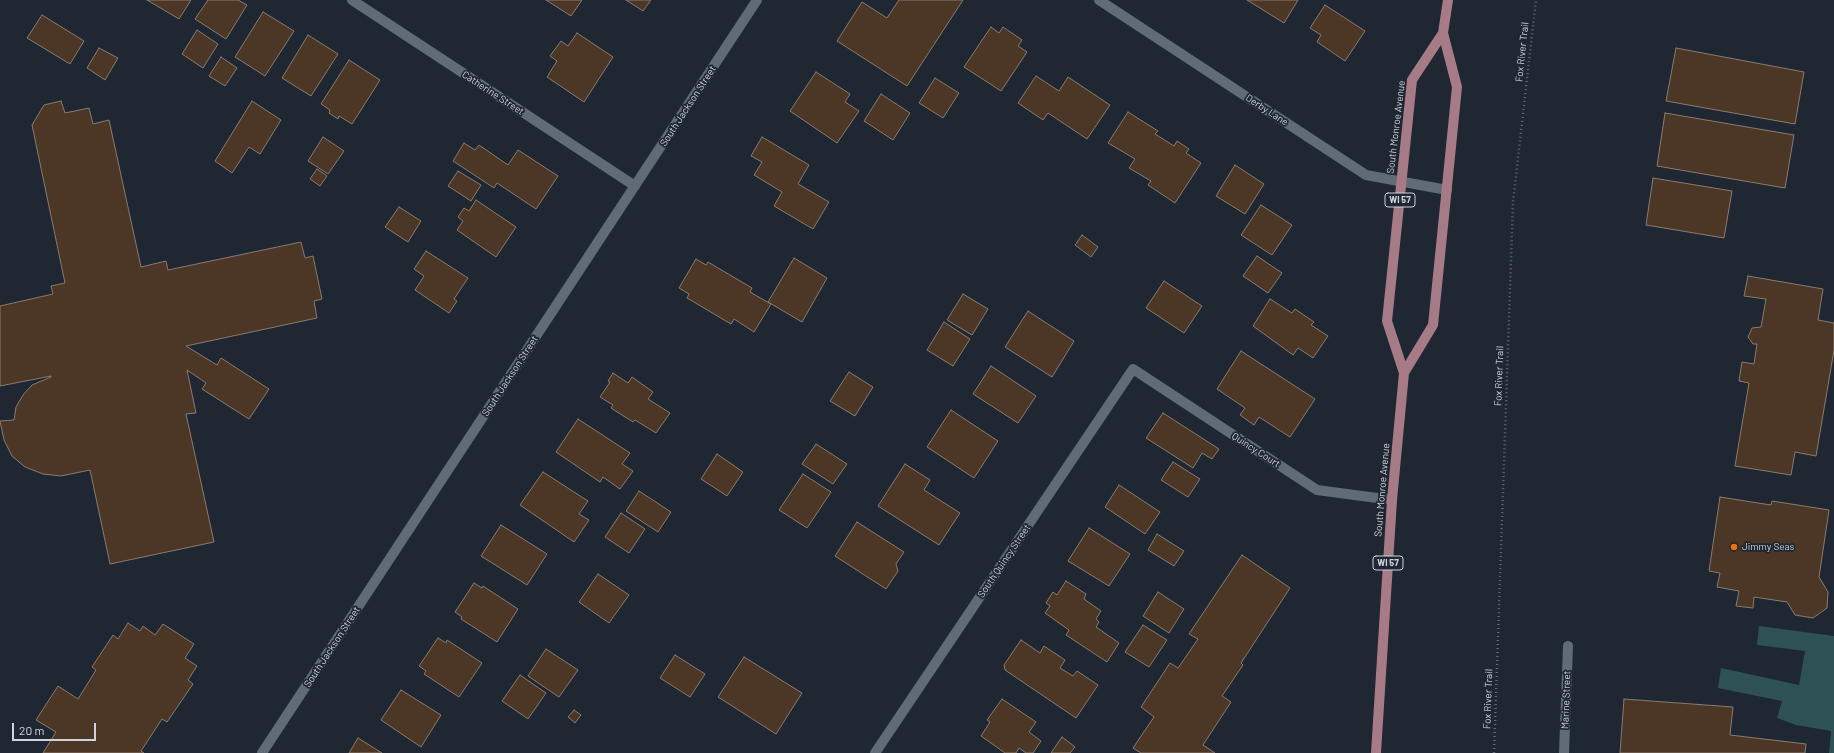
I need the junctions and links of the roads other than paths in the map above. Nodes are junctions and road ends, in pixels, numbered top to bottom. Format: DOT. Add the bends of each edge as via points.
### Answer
graph roads {
  1 [pos="352,0"];
  2 [pos="757,0"];
  3 [pos="1100,0"];
  4 [pos="1448,0"];
  5 [pos="1443,33"];
  6 [pos="1402,182"];
  7 [pos="635,186"];
  8 [pos="1447,190"];
  9 [pos="1133,369"];
  10 [pos="1404,373"];
  11 [pos="1392,500"];
  12 [pos="1568,646"];
  13 [pos="262,753"];
  14 [pos="875,753"];
  15 [pos="1376,753"];
  16 [pos="1564,753"];
  1 -- 7 [label="street, Catherine Street"];
  2 -- 7 [label="street, South Jackson Street"];
  3 -- 6 [label="street, Derby Lane" via="1366,176"];
  4 -- 5 [label="main road, South Monroe Avenue / WI 57"];
  5 -- 6 [label="main road, South Monroe Avenue / WI 57" via="1412,80"];
  5 -- 8 [label="main road, South Monroe Avenue / WI 57" via="1457,87"];
  6 -- 8 [label="street, Derby Lane"];
  6 -- 10 [label="main road, South Monroe Avenue / WI 57" via="1387,321"];
  7 -- 13 [label="street, South Jackson Street"];
  8 -- 10 [label="main road, South Monroe Avenue / WI 57" via="1433,325"];
  9 -- 11 [label="street, Quincy Court" via="1317,490"];
  9 -- 14 [label="street, South Quincy Street"];
  10 -- 11 [label="main road, South Monroe Avenue / WI 57"];
  11 -- 15 [label="main road, South Monroe Avenue / WI 57"];
  12 -- 16 [label="street, Marine Street"];
}
